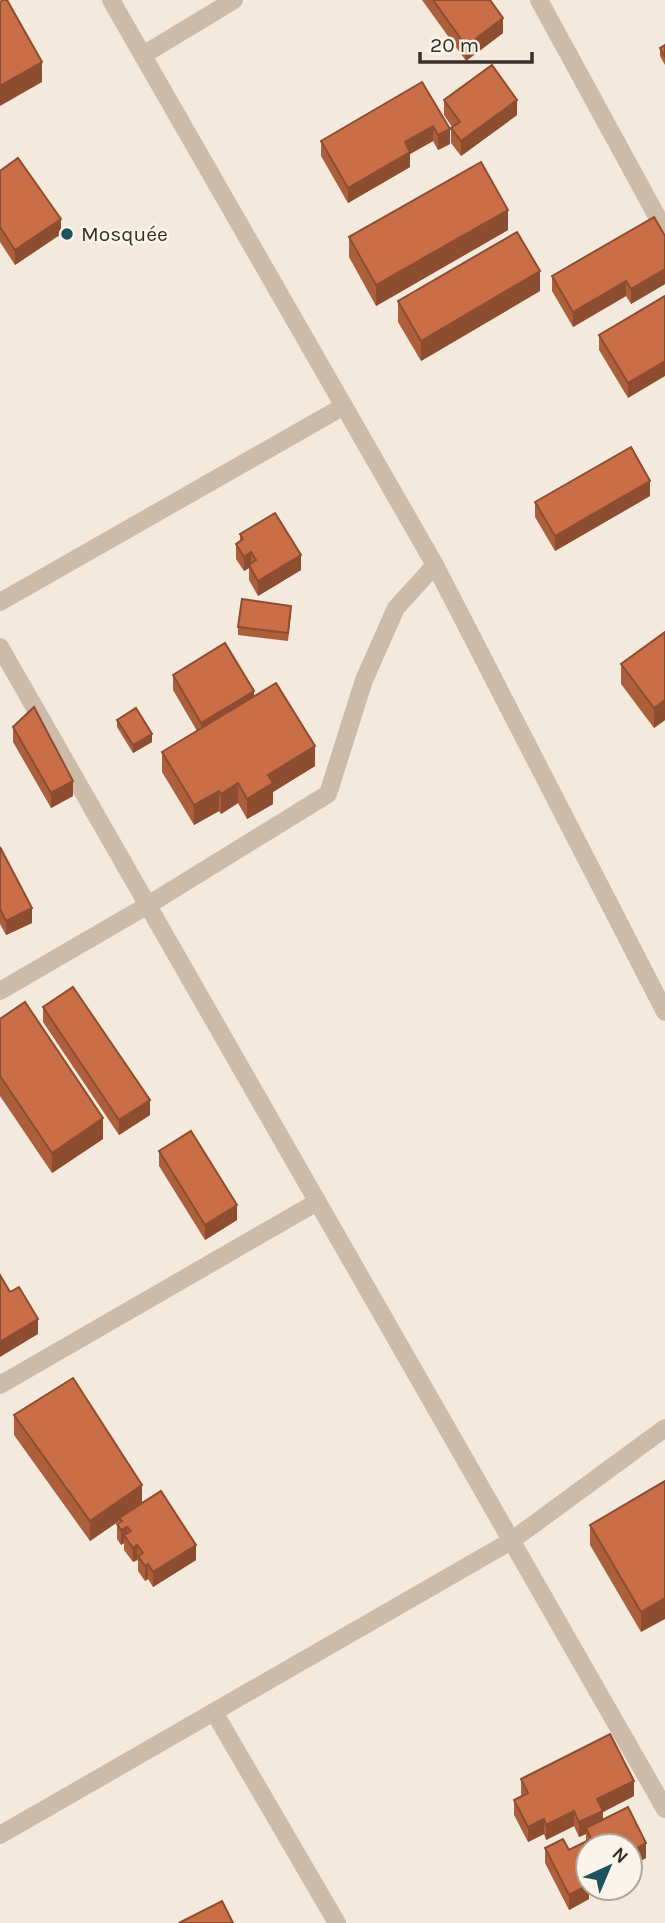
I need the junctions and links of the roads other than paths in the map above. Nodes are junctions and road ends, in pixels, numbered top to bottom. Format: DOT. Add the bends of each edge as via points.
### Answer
graph roads {
  1 [pos="111,0"];
  2 [pos="234,0"];
  3 [pos="539,0"];
  4 [pos="143,55"];
  5 [pos="665,231"];
  6 [pos="344,406"];
  7 [pos="435,565"];
  8 [pos="0,603"];
  9 [pos="0,648"];
  10 [pos="148,905"];
  11 [pos="0,990"];
  12 [pos="665,1012"];
  13 [pos="317,1202"];
  14 [pos="0,1385"];
  15 [pos="665,1428"];
  16 [pos="511,1541"];
  17 [pos="214,1712"];
  18 [pos="665,1810"];
  19 [pos="0,1835"];
  20 [pos="337,1923"];
  1 -- 4 [label="street"];
  2 -- 4 [label="street"];
  3 -- 5 [label="street"];
  4 -- 6 [label="street"];
  6 -- 7 [label="street"];
  6 -- 8 [label="street"];
  7 -- 10 [label="street" via="396,608 365,680 328,794"];
  7 -- 12 [label="street"];
  9 -- 10 [label="street"];
  10 -- 11 [label="street"];
  10 -- 13 [label="street"];
  13 -- 14 [label="street"];
  13 -- 16 [label="street"];
  15 -- 16 [label="street"];
  16 -- 17 [label="street"];
  16 -- 18 [label="street"];
  17 -- 19 [label="street"];
  17 -- 20 [label="street"];
}
